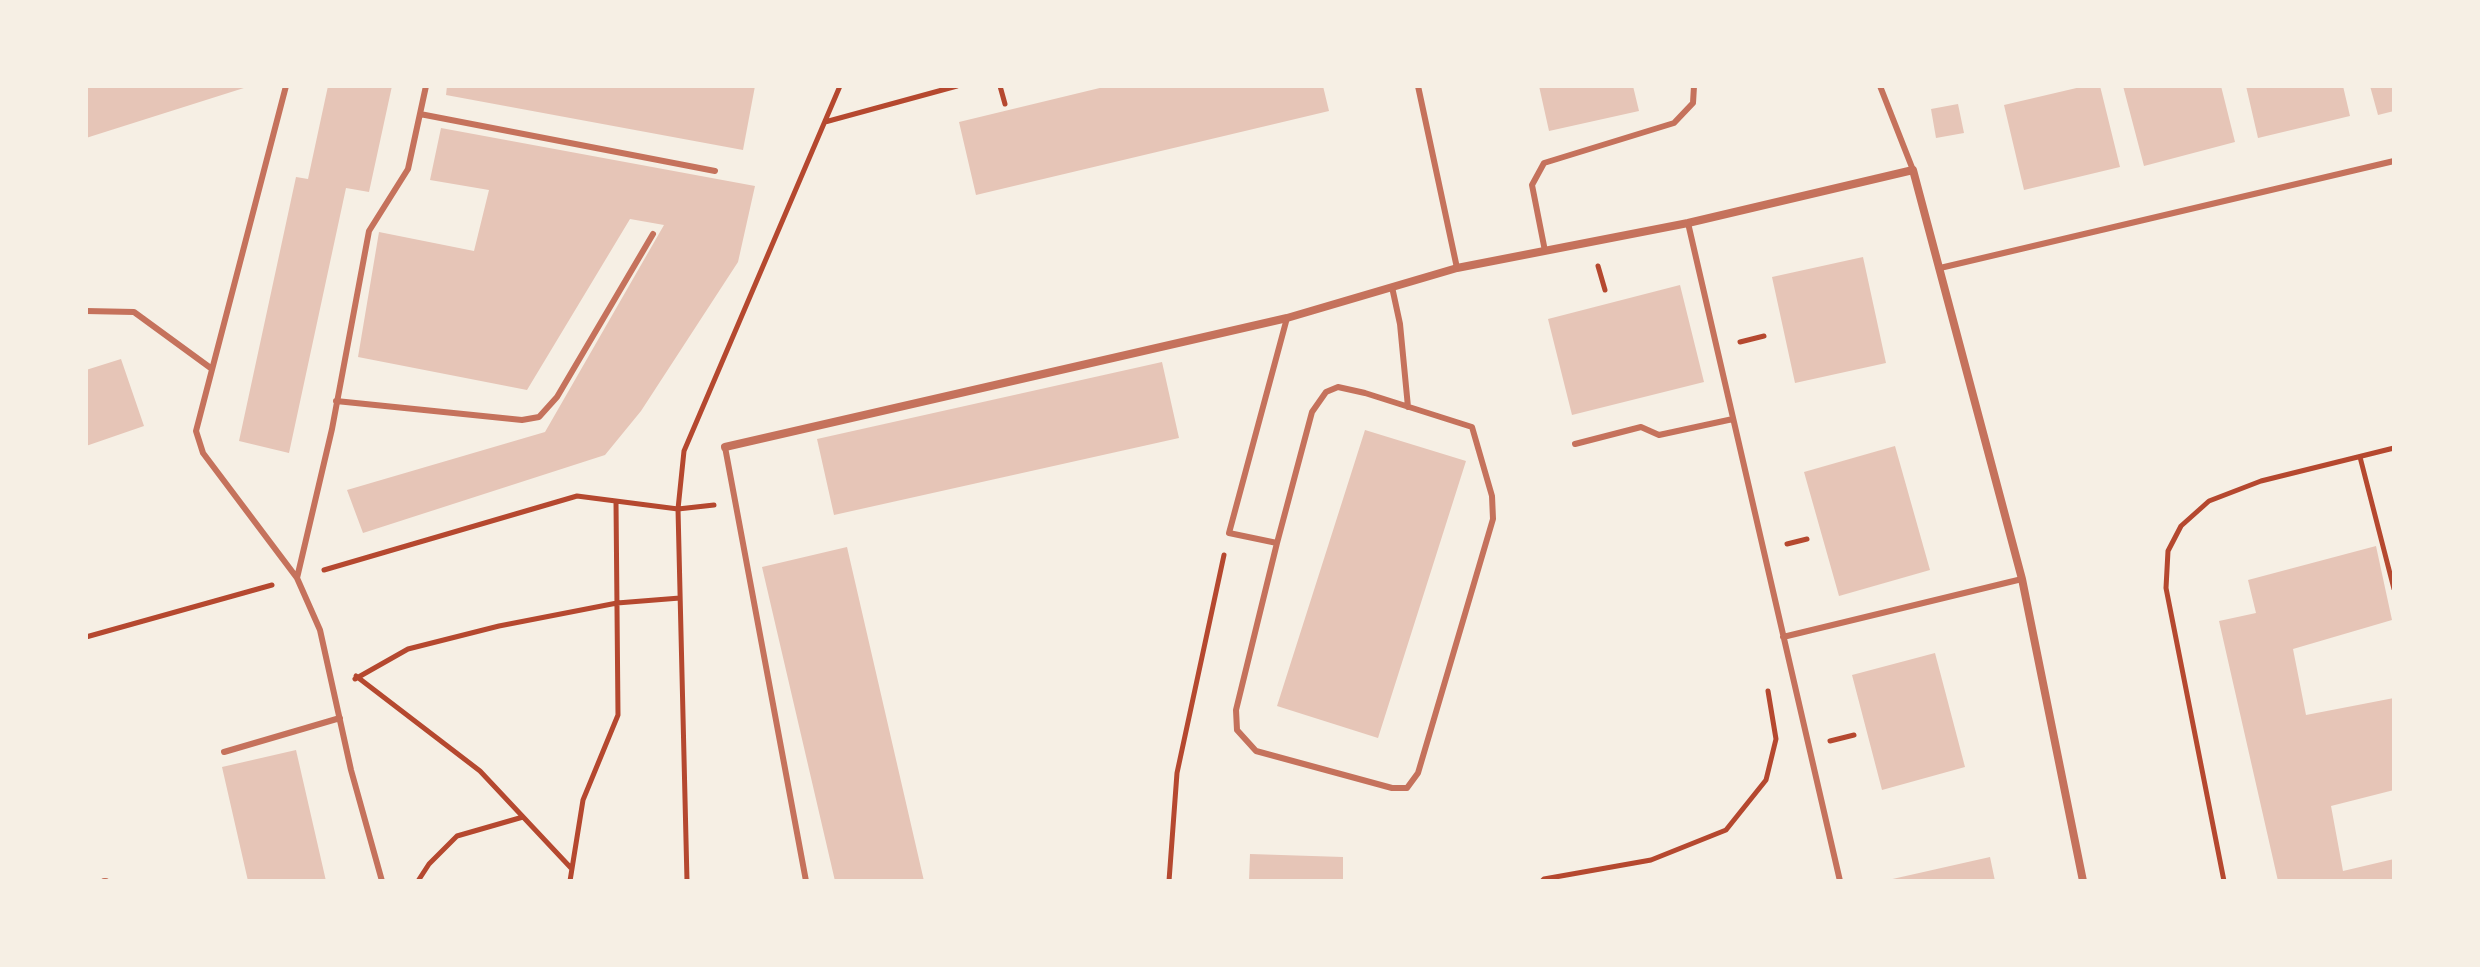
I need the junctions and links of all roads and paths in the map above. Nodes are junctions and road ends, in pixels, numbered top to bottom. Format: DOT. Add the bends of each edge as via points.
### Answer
graph roads {
  1 [pos="286,86"];
  2 [pos="426,86"];
  3 [pos="840,86"];
  4 [pos="957,86"];
  5 [pos="1000,86"];
  6 [pos="1418,86"];
  7 [pos="1694,86"];
  8 [pos="1880,86"];
  9 [pos="1005,104"];
  10 [pos="420,114"];
  11 [pos="825,122"];
  12 [pos="2394,161"];
  13 [pos="1913,170"];
  14 [pos="715,171"];
  15 [pos="1688,223"];
  16 [pos="653,234"];
  17 [pos="1545,251"];
  18 [pos="1457,268"];
  19 [pos="1940,268"];
  20 [pos="1392,287"];
  21 [pos="86,311"];
  22 [pos="1287,318"];
  23 [pos="212,369"];
  24 [pos="336,401"];
  25 [pos="1408,407"];
  26 [pos="1733,419"];
  27 [pos="1575,444"];
  28 [pos="725,447"];
  29 [pos="2394,448"];
  30 [pos="2360,457"];
  31 [pos="616,502"];
  32 [pos="735,503"];
  33 [pos="678,509"];
  34 [pos="1229,533"];
  35 [pos="1277,543"];
  36 [pos="297,578"];
  37 [pos="2022,579"];
  38 [pos="2394,589"];
  39 [pos="680,598"];
  40 [pos="617,603"];
  41 [pos="86,637"];
  42 [pos="1783,637"];
  43 [pos="1786,649"];
  44 [pos="356,676"];
  45 [pos="340,718"];
  46 [pos="224,752"];
  47 [pos="523,817"];
  48 [pos="572,868"];
  49 [pos="382,881"];
  50 [pos="418,881"];
  51 [pos="570,881"];
  52 [pos="687,881"];
  53 [pos="806,881"];
  54 [pos="1169,881"];
  55 [pos="1542,881"];
  56 [pos="1840,881"];
  57 [pos="2083,881"];
  58 [pos="2224,881"];
  1 -- 23 [label="lane"];
  2 -- 10 [label="lane"];
  3 -- 11 [label="path"];
  4 -- 11 [label="path"];
  5 -- 9 [label="path"];
  6 -- 18 [label="lane"];
  7 -- 17 [label="lane" via="1693,103 1674,123 1544,163 1532,185"];
  8 -- 13 [label="lane"];
  10 -- 14 [label="lane"];
  10 -- 24 [label="lane" via="408,169 369,231"];
  11 -- 33 [label="path" via="684,451"];
  12 -- 19 [label="lane"];
  13 -- 15 [label="street"];
  13 -- 19 [label="street"];
  15 -- 17 [label="street"];
  15 -- 26 [label="lane"];
  16 -- 24 [label="lane" via="557,397 539,417 522,420"];
  17 -- 18 [label="street"];
  18 -- 20 [label="street"];
  19 -- 37 [label="street"];
  20 -- 22 [label="street"];
  20 -- 25 [label="lane"];
  21 -- 23 [label="lane" via="134,312"];
  22 -- 28 [label="street"];
  22 -- 34 [label="lane"];
  23 -- 36 [label="lane" via="196,431 203,453"];
  24 -- 36 [label="lane"];
  25 -- 35 [label="lane" via="1338,387 1326,392 1312,412"];
  25 -- 35 [label="lane" via="1472,427 1492,496 1493,519 1418,773 1407,788 1256,751 1237,730 1236,710"];
  26 -- 27 [label="lane" via="1659,435 1641,427"];
  26 -- 42 [label="lane"];
  28 -- 32 [label="lane"];
  29 -- 30 [label="path"];
  30 -- 38 [label="path"];
  30 -- 58 [label="path" via="2261,481 2209,501 2181,526 2168,551 2166,588"];
  31 -- 33 [label="path"];
  31 -- 36 [label="path" via="577,496"];
  31 -- 40 [label="path"];
  32 -- 33 [label="path"];
  32 -- 53 [label="lane"];
  33 -- 39 [label="path"];
  34 -- 35 [label="lane"];
  34 -- 54 [label="path" via="1177,773"];
  36 -- 41 [label="path"];
  36 -- 45 [label="lane" via="320,630"];
  37 -- 42 [label="lane"];
  37 -- 57 [label="street"];
  39 -- 40 [label="path"];
  39 -- 52 [label="path"];
  40 -- 44 [label="path" via="408,649"];
  40 -- 48 [label="path" via="618,715 583,800"];
  42 -- 43 [label="lane"];
  43 -- 55 [label="path" via="1766,676 1776,739 1766,780 1726,830 1651,860"];
  43 -- 56 [label="lane"];
  44 -- 45 [label="path"];
  44 -- 47 [label="path" via="480,771"];
  45 -- 46 [label="lane"];
  45 -- 49 [label="lane"];
  47 -- 48 [label="path"];
  47 -- 50 [label="path" via="457,836"];
  48 -- 51 [label="path"];
}
